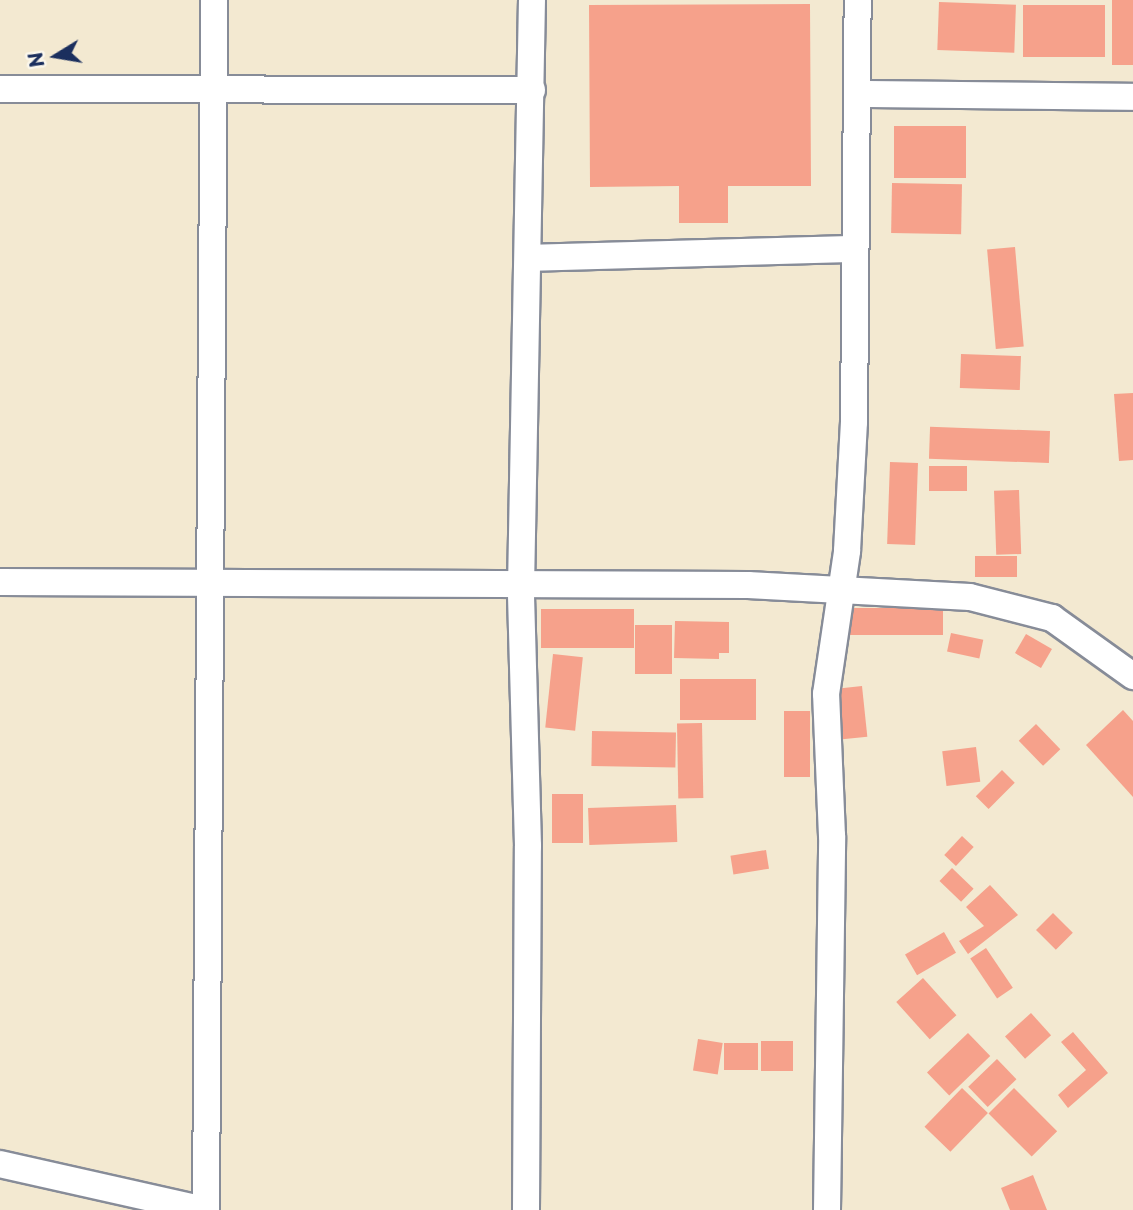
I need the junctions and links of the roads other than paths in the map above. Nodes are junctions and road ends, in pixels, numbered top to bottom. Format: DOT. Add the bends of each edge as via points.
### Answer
graph roads {
  1 [pos="214,0"];
  2 [pos="532,0"];
  3 [pos="858,0"];
  4 [pos="0,89"];
  5 [pos="213,90"];
  6 [pos="532,90"];
  7 [pos="858,94"];
  8 [pos="1133,97"];
  9 [pos="855,249"];
  10 [pos="529,258"];
  11 [pos="0,582"];
  12 [pos="209,583"];
  13 [pos="521,588"];
  14 [pos="839,592"];
  15 [pos="1133,676"];
  16 [pos="0,1164"];
  17 [pos="205,1210"];
  18 [pos="526,1210"];
  19 [pos="828,1210"];
  1 -- 5 [label="street"];
  2 -- 6 [label="street"];
  3 -- 7 [label="street"];
  4 -- 5 [label="street"];
  5 -- 6 [label="street"];
  5 -- 12 [label="street"];
  6 -- 10 [label="street"];
  7 -- 8 [label="street"];
  7 -- 9 [label="street"];
  9 -- 10 [label="street"];
  9 -- 14 [label="street" via="854,422"];
  10 -- 13 [label="street"];
  11 -- 12 [label="street"];
  12 -- 13 [label="street"];
  12 -- 17 [label="street"];
  13 -- 14 [label="street" via="748,585"];
  13 -- 18 [label="street" via="528,846"];
  14 -- 15 [label="street" via="970,597 1026,607 1073,629"];
  14 -- 19 [label="street" via="825,694 832,836"];
  16 -- 17 [label="street"];
}
